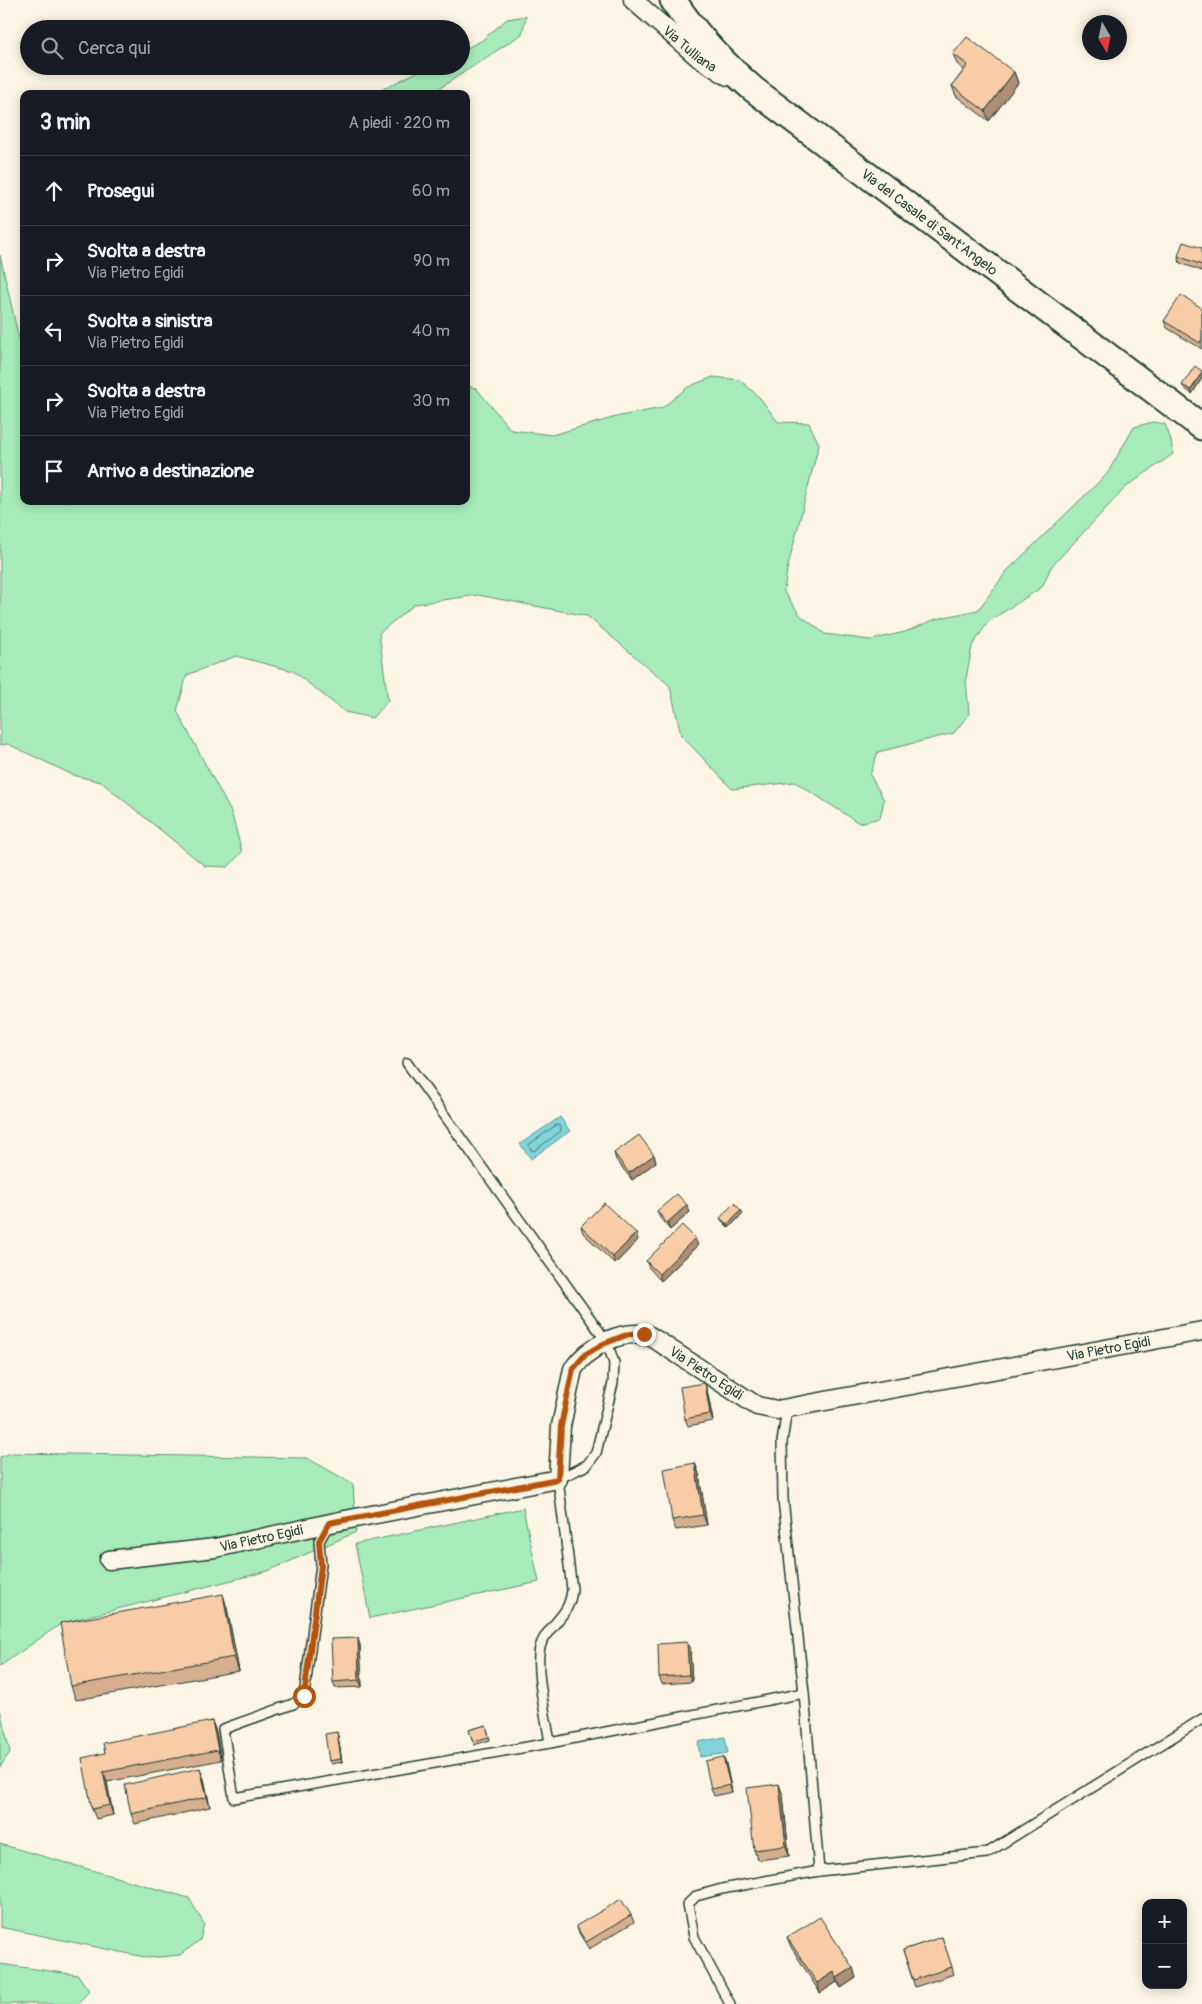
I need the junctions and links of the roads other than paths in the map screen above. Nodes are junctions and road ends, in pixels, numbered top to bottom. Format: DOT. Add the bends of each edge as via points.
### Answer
graph roads {
  1 [pos="633,0"];
  2 [pos="673,0"];
  3 [pos="753,89"];
  4 [pos="1202,428"];
  5 [pos="407,1062"];
  6 [pos="1202,1331"];
  7 [pos="608,1342"];
  8 [pos="787,1409"];
  9 [pos="558,1479"];
  10 [pos="329,1523"];
  11 [pos="109,1560"];
  12 [pos="804,1693"];
  13 [pos="1202,1719"];
  14 [pos="550,1743"];
  15 [pos="820,1871"];
  16 [pos="730,2004"];
  1 -- 3 [label="street, Via Tulliana" via="700,58"];
  2 -- 3 [label="main road, Via del Casale di Sant'Angelo" via="698,36"];
  3 -- 4 [label="main road, Via del Casale di Sant'Angelo"];
  5 -- 7 [label="lane"];
  6 -- 8 [label="street, Via Pietro Egidi"];
  7 -- 8 [label="street, Via Pietro Egidi" via="636,1333 650,1336 757,1406 768,1410"];
  7 -- 9 [label="street, Via Pietro Egidi" via="586,1354 573,1369 561,1426"];
  7 -- 9 [label="lane" via="614,1363 613,1383 596,1453 587,1465"];
  8 -- 12 [label="lane" via="782,1442 783,1499"];
  9 -- 10 [label="street, Via Pietro Egidi"];
  9 -- 14 [label="lane" via="572,1589 571,1600 541,1642 538,1655"];
  10 -- 11 [label="street, Via Pietro Egidi" via="215,1548"];
  10 -- 14 [label="lane" via="319,1541 321,1566 304,1696 293,1704 223,1729 234,1798"];
  12 -- 14 [label="lane"];
  12 -- 15 [label="lane"];
  13 -- 15 [label="lane" via="987,1853"];
  15 -- 16 [label="lane" via="722,1888 696,1896 688,1904 694,1937"];
}
